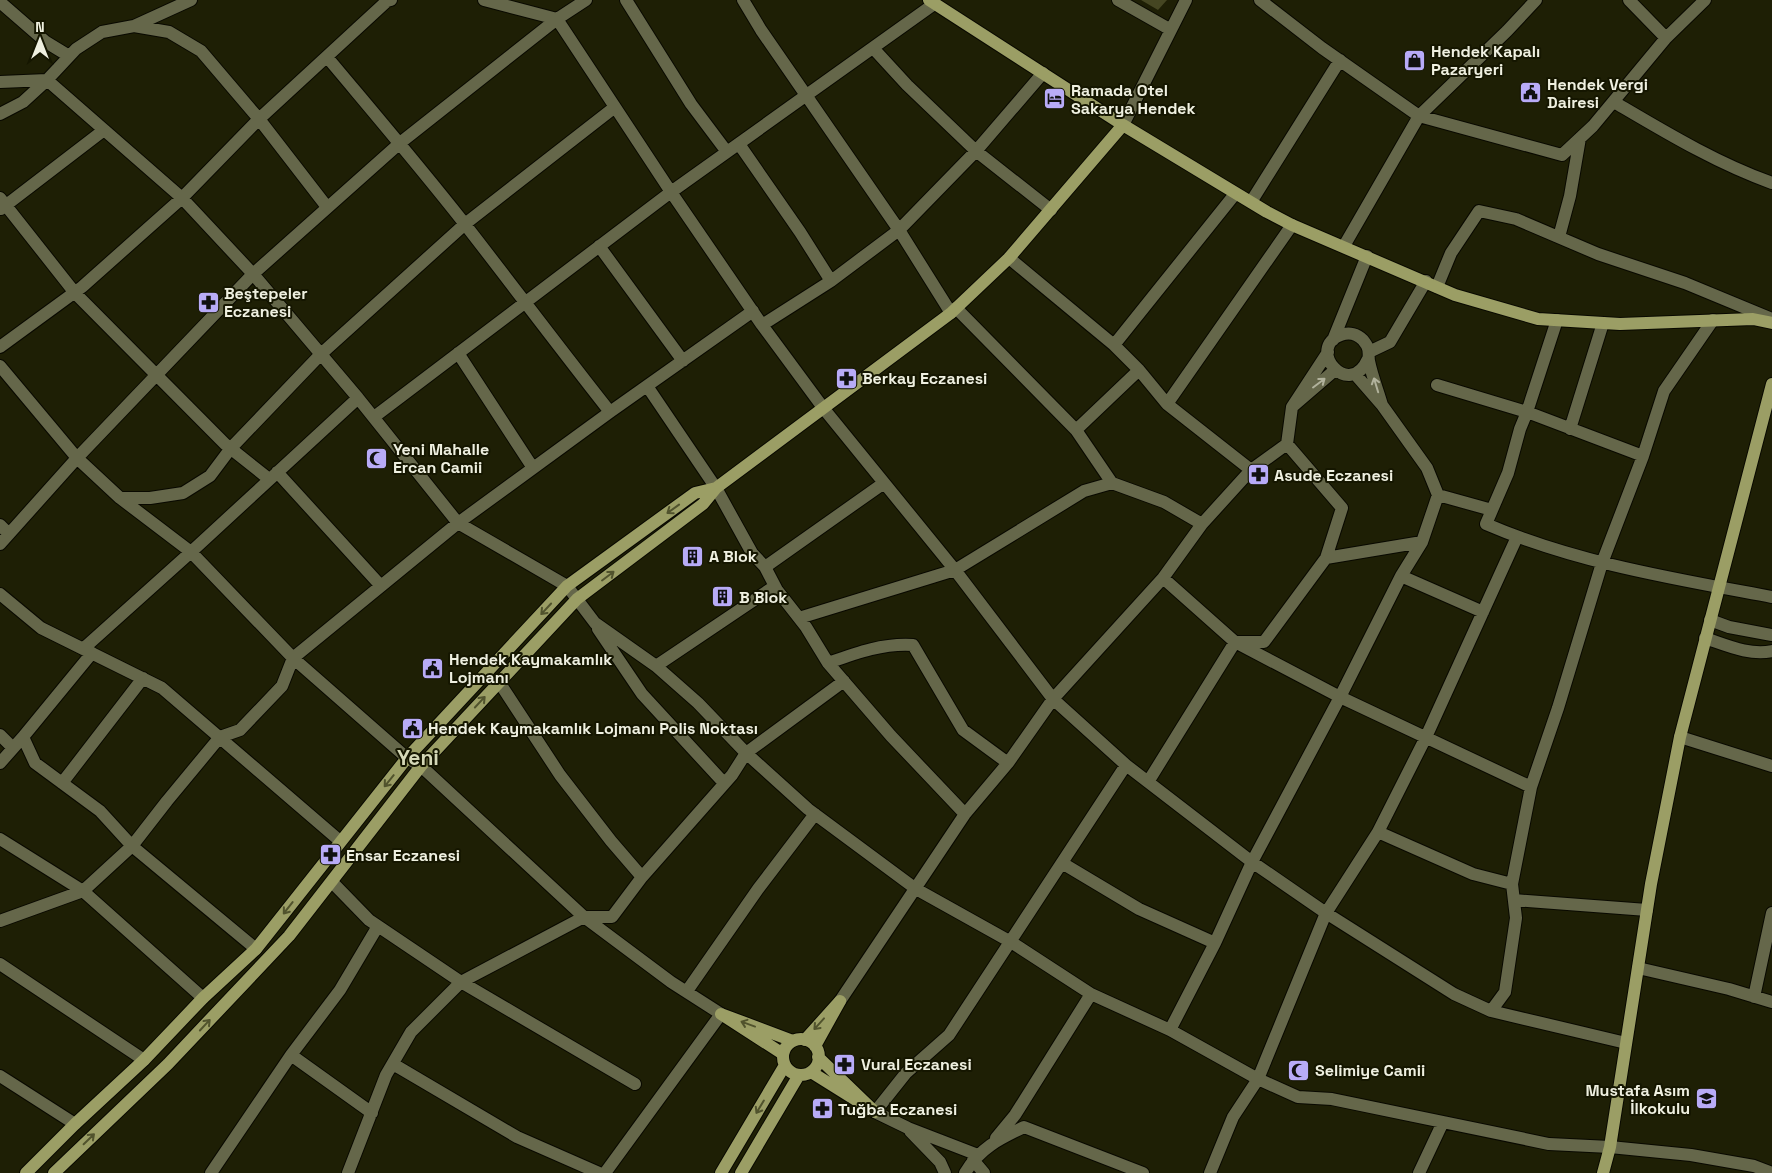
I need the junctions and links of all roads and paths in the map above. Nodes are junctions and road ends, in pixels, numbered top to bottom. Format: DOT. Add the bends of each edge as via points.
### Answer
graph roads {
  1 [pos="191,0"];
  2 [pos="391,0"];
  3 [pos="484,0"];
  4 [pos="586,0"];
  5 [pos="626,0"];
  6 [pos="743,0"];
  7 [pos="1118,0"];
  8 [pos="1186,0"];
  9 [pos="1260,0"];
  10 [pos="1536,0"];
  11 [pos="1629,0"];
  12 [pos="1705,0"];
  13 [pos="0,2"];
  14 [pos="932,2"];
  15 [pos="557,19"];
  16 [pos="134,26"];
  17 [pos="1171,30"];
  18 [pos="1666,38"];
  19 [pos="873,48"];
  20 [pos="69,56"];
  21 [pos="327,57"];
  22 [pos="1340,60"];
  23 [pos="1043,73"];
  24 [pos="47,80"];
  25 [pos="0,82"];
  26 [pos="807,96"];
  27 [pos="1614,102"];
  28 [pos="615,108"];
  29 [pos="0,114"];
  30 [pos="1419,116"];
  31 [pos="259,119"];
  32 [pos="1124,125"];
  33 [pos="104,130"];
  34 [pos="1580,138"];
  35 [pos="400,143"];
  36 [pos="739,144"];
  37 [pos="976,151"];
  38 [pos="727,152"];
  39 [pos="1772,183"];
  40 [pos="671,192"];
  41 [pos="1235,194"];
  42 [pos="182,198"];
  43 [pos="1251,202"];
  44 [pos="2,204"];
  45 [pos="328,207"];
  46 [pos="1050,210"];
  47 [pos="465,224"];
  48 [pos="1292,225"];
  49 [pos="899,230"];
  50 [pos="1560,237"];
  51 [pos="599,246"];
  52 [pos="1344,246"];
  53 [pos="1367,256"];
  54 [pos="1009,258"];
  55 [pos="253,274"];
  56 [pos="831,281"];
  57 [pos="1431,284"];
  58 [pos="74,293"];
  59 [pos="524,303"];
  60 [pos="753,311"];
  61 [pos="954,311"];
  62 [pos="1557,320"];
  63 [pos="1714,320"];
  64 [pos="1772,321"];
  65 [pos="1602,323"];
  66 [pos="762,324"];
  67 [pos="1333,340"];
  68 [pos="1114,345"];
  69 [pos="0,347"];
  70 [pos="1328,352"];
  71 [pos="458,353"];
  72 [pos="321,354"];
  73 [pos="1369,356"];
  74 [pos="683,360"];
  75 [pos="0,366"];
  76 [pos="1140,370"];
  77 [pos="1335,370"];
  78 [pos="157,374"];
  79 [pos="1355,374"];
  80 [pos="1772,384"];
  81 [pos="1437,385"];
  82 [pos="647,386"];
  83 [pos="358,398"];
  84 [pos="1167,404"];
  85 [pos="1382,405"];
  86 [pos="1292,407"];
  87 [pos="824,409"];
  88 [pos="610,412"];
  89 [pos="1527,412"];
  90 [pos="374,417"];
  91 [pos="1570,429"];
  92 [pos="1076,430"];
  93 [pos="1287,444"];
  94 [pos="231,448"];
  95 [pos="1642,456"];
  96 [pos="77,458"];
  97 [pos="533,468"];
  98 [pos="1251,470"];
  99 [pos="273,476"];
  100 [pos="884,483"];
  101 [pos="1112,483"];
  102 [pos="716,488"];
  103 [pos="1438,495"];
  104 [pos="120,498"];
  105 [pos="1492,510"];
  106 [pos="458,523"];
  107 [pos="0,524"];
  108 [pos="1202,524"];
  109 [pos="9,534"];
  110 [pos="1516,537"];
  111 [pos="1422,542"];
  112 [pos="0,544"];
  113 [pos="191,552"];
  114 [pos="1326,558"];
  115 [pos="1602,563"];
  116 [pos="765,567"];
  117 [pos="955,570"];
  118 [pos="1401,576"];
  119 [pos="1163,578"];
  120 [pos="381,586"];
  121 [pos="566,586"];
  122 [pos="775,586"];
  123 [pos="1719,587"];
  124 [pos="0,594"];
  125 [pos="1772,597"];
  126 [pos="577,599"];
  127 [pos="1483,612"];
  128 [pos="799,618"];
  129 [pos="1710,620"];
  130 [pos="595,623"];
  131 [pos="1772,635"];
  132 [pos="1705,638"];
  133 [pos="1235,642"];
  134 [pos="87,651"];
  135 [pos="1772,651"];
  136 [pos="293,658"];
  137 [pos="828,663"];
  138 [pos="656,666"];
  139 [pos="143,678"];
  140 [pos="844,681"];
  141 [pos="499,682"];
  142 [pos="1340,697"];
  143 [pos="1053,699"];
  144 [pos="0,735"];
  145 [pos="23,737"];
  146 [pos="220,737"];
  147 [pos="1426,737"];
  148 [pos="1680,737"];
  149 [pos="13,748"];
  150 [pos="746,754"];
  151 [pos="407,758"];
  152 [pos="0,763"];
  153 [pos="1008,763"];
  154 [pos="1126,765"];
  155 [pos="421,766"];
  156 [pos="1772,766"];
  157 [pos="1148,782"];
  158 [pos="62,783"];
  159 [pos="724,783"];
  160 [pos="1531,786"];
  161 [pos="815,814"];
  162 [pos="965,814"];
  163 [pos="1378,832"];
  164 [pos="0,839"];
  165 [pos="340,841"];
  166 [pos="132,846"];
  167 [pos="1062,862"];
  168 [pos="1252,862"];
  169 [pos="642,877"];
  170 [pos="332,882"];
  171 [pos="1512,884"];
  172 [pos="916,889"];
  173 [pos="83,891"];
  174 [pos="1514,900"];
  175 [pos="1646,910"];
  176 [pos="1326,913"];
  177 [pos="1772,913"];
  178 [pos="584,917"];
  179 [pos="0,921"];
  180 [pos="378,926"];
  181 [pos="1011,942"];
  182 [pos="1215,943"];
  183 [pos="256,949"];
  184 [pos="0,964"];
  185 [pos="1638,968"];
  186 [pos="461,982"];
  187 [pos="687,991"];
  188 [pos="1090,994"];
  189 [pos="1754,997"];
  190 [pos="203,998"];
  191 [pos="840,1000"];
  192 [pos="1772,1002"];
  193 [pos="1491,1011"];
  194 [pos="721,1014"];
  195 [pos="1170,1030"];
  196 [pos="1626,1043"];
  197 [pos="808,1046"];
  198 [pos="291,1055"];
  199 [pos="144,1060"];
  200 [pos="784,1060"];
  201 [pos="393,1064"];
  202 [pos="805,1073"];
  203 [pos="0,1076"];
  204 [pos="1258,1079"];
  205 [pos="635,1084"];
  206 [pos="875,1112"];
  207 [pos="372,1113"];
  208 [pos="1443,1122"];
  209 [pos="75,1124"];
  210 [pos="908,1128"];
  211 [pos="993,1142"];
  212 [pos="1610,1146"];
  213 [pos="975,1158"];
  214 [pos="26,1173"];
  215 [pos="54,1173"];
  216 [pos="211,1173"];
  217 [pos="348,1173"];
  218 [pos="599,1173"];
  219 [pos="605,1173"];
  220 [pos="721,1173"];
  221 [pos="741,1173"];
  222 [pos="945,1173"];
  223 [pos="965,1173"];
  224 [pos="984,1173"];
  225 [pos="1143,1173"];
  226 [pos="1210,1173"];
  227 [pos="1419,1173"];
  228 [pos="1603,1173"];
  229 [pos="1772,1173"];
  1 -- 16 [label="street"];
  2 -- 21 [label="street"];
  3 -- 15 [label="street"];
  4 -- 15 [label="street"];
  5 -- 38 [label="street" via="691,104"];
  6 -- 26 [label="street"];
  7 -- 17 [label="street"];
  8 -- 17 [label="street"];
  9 -- 22 [label="street"];
  10 -- 30 [label="street"];
  11 -- 18 [label="street"];
  12 -- 18 [label="street"];
  13 -- 20 [label="street" via="46,42"];
  14 -- 19 [label="street"];
  14 -- 23 [label="main road"];
  15 -- 28 [label="street"];
  15 -- 35 [label="street"];
  16 -- 20 [label="street" via="102,32"];
  16 -- 31 [label="street" via="169,32 201,51"];
  17 -- 32 [label="street"];
  18 -- 27 [label="street"];
  19 -- 26 [label="street"];
  19 -- 37 [label="street"];
  20 -- 24 [label="street"];
  21 -- 31 [label="street"];
  21 -- 35 [label="street"];
  22 -- 30 [label="street"];
  22 -- 43 [label="street"];
  23 -- 32 [label="main road"];
  23 -- 37 [label="street"];
  24 -- 25 [label="street"];
  24 -- 29 [label="street" via="23,102"];
  24 -- 33 [label="street"];
  26 -- 36 [label="street"];
  26 -- 49 [label="street"];
  27 -- 34 [label="street"];
  27 -- 39 [label="street" via="1676,138"];
  28 -- 40 [label="street"];
  28 -- 47 [label="street"];
  30 -- 34 [label="street" via="1562,155"];
  30 -- 52 [label="street"];
  31 -- 42 [label="street"];
  31 -- 45 [label="street"];
  32 -- 41 [label="main road"];
  32 -- 46 [label="main road"];
  33 -- 42 [label="street"];
  33 -- 44 [label="street"];
  34 -- 50 [label="street"];
  35 -- 45 [label="street"];
  35 -- 47 [label="street"];
  36 -- 38 [label="street"];
  36 -- 56 [label="street"];
  37 -- 46 [label="street"];
  37 -- 49 [label="street"];
  38 -- 40 [label="street"];
  40 -- 51 [label="street"];
  40 -- 60 [label="street"];
  41 -- 43 [label="main road"];
  41 -- 68 [label="street"];
  42 -- 55 [label="street"];
  42 -- 58 [label="street"];
  43 -- 48 [label="main road"];
  44 -- 58 [label="street"];
  45 -- 55 [label="street"];
  46 -- 54 [label="main road"];
  47 -- 59 [label="street"];
  47 -- 72 [label="street"];
  48 -- 52 [label="main road"];
  48 -- 84 [label="street"];
  49 -- 56 [label="street"];
  49 -- 61 [label="street"];
  50 -- 57 [label="street" via="1516,219 1479,210"];
  50 -- 64 [label="street" via="1598,254 1685,283"];
  51 -- 59 [label="street"];
  51 -- 74 [label="street"];
  52 -- 53 [label="main road"];
  53 -- 57 [label="main road"];
  53 -- 67 [label="street"];
  54 -- 61 [label="main road"];
  54 -- 68 [label="street"];
  55 -- 72 [label="street"];
  55 -- 78 [label="street"];
  56 -- 66 [label="street"];
  57 -- 62 [label="main road" via="1455,295 1538,319"];
  57 -- 73 [label="street" via="1390,342"];
  58 -- 69 [label="street"];
  58 -- 78 [label="street"];
  59 -- 71 [label="street"];
  59 -- 88 [label="street"];
  60 -- 66 [label="street"];
  60 -- 74 [label="street"];
  61 -- 87 [label="main road"];
  61 -- 92 [label="street"];
  62 -- 65 [label="main road"];
  62 -- 89 [label="street"];
  63 -- 64 [label="main road"];
  63 -- 65 [label="main road"];
  63 -- 95 [label="street" via="1664,390"];
  65 -- 91 [label="street"];
  66 -- 87 [label="street"];
  67 -- 70 [label="street"];
  67 -- 73 [label="street" via="1345,334 1358,336 1367,346"];
  68 -- 76 [label="street"];
  70 -- 77 [label="street"];
  70 -- 86 [label="street"];
  71 -- 90 [label="street"];
  71 -- 97 [label="street"];
  72 -- 83 [label="street"];
  72 -- 94 [label="street"];
  73 -- 79 [label="street" via="1361,371"];
  85 -- 73 [label="street, one-way"];
  74 -- 82 [label="street"];
  75 -- 96 [label="street"];
  76 -- 84 [label="street"];
  76 -- 92 [label="street"];
  77 -- 79 [label="street" via="1341,374"];
  86 -- 77 [label="street, one-way"];
  78 -- 94 [label="street"];
  78 -- 96 [label="street"];
  79 -- 85 [label="street"];
  80 -- 123 [label="main road"];
  81 -- 89 [label="street"];
  82 -- 88 [label="street"];
  82 -- 102 [label="street"];
  83 -- 90 [label="street"];
  83 -- 99 [label="street"];
  84 -- 98 [label="street"];
  85 -- 103 [label="street" via="1427,468"];
  86 -- 93 [label="street"];
  87 -- 100 [label="street"];
  87 -- 102 [label="main road"];
  88 -- 97 [label="street"];
  89 -- 91 [label="street"];
  89 -- 105 [label="street" via="1508,473"];
  90 -- 106 [label="street"];
  91 -- 95 [label="street"];
  92 -- 101 [label="street"];
  93 -- 98 [label="street"];
  93 -- 114 [label="street" via="1342,508"];
  94 -- 99 [label="street"];
  94 -- 104 [label="street" via="210,476 183,493"];
  95 -- 115 [label="street"];
  96 -- 104 [label="street"];
  96 -- 109 [label="street"];
  97 -- 106 [label="street"];
  98 -- 108 [label="street"];
  99 -- 113 [label="street"];
  99 -- 120 [label="street"];
  100 -- 116 [label="street"];
  100 -- 117 [label="street"];
  101 -- 108 [label="street" via="1164,502"];
  101 -- 117 [label="street" via="1084,491"];
  102 -- 116 [label="street" via="752,553"];
  102 -- 121 [label="main road, one-way" via="695,493"];
  126 -- 102 [label="main road, one-way" via="703,504"];
  103 -- 105 [label="street"];
  103 -- 111 [label="street"];
  104 -- 113 [label="street"];
  105 -- 110 [label="street" via="1486,524"];
  106 -- 120 [label="street"];
  106 -- 121 [label="street"];
  107 -- 109 [label="street"];
  108 -- 119 [label="street"];
  109 -- 112 [label="street"];
  110 -- 115 [label="street"];
  110 -- 127 [label="street"];
  111 -- 114 [label="street"];
  111 -- 118 [label="street"];
  113 -- 134 [label="street"];
  113 -- 136 [label="street"];
  114 -- 133 [label="street" via="1264,642"];
  115 -- 123 [label="street"];
  115 -- 160 [label="street"];
  116 -- 122 [label="street"];
  117 -- 128 [label="street"];
  117 -- 143 [label="street"];
  118 -- 127 [label="street"];
  118 -- 142 [label="street"];
  119 -- 133 [label="street"];
  119 -- 143 [label="street"];
  120 -- 136 [label="street"];
  121 -- 126 [label="street"];
  121 -- 151 [label="main road, one-way"];
  122 -- 128 [label="street"];
  122 -- 138 [label="street"];
  123 -- 125 [label="street"];
  123 -- 129 [label="main road"];
  124 -- 134 [label="street" via="40,628"];
  126 -- 130 [label="street"];
  126 -- 141 [label="main road"];
  127 -- 147 [label="street"];
  128 -- 137 [label="street"];
  129 -- 131 [label="street"];
  129 -- 132 [label="main road"];
  130 -- 138 [label="street"];
  130 -- 159 [label="street" via="642,694"];
  132 -- 135 [label="street" via="1762,654"];
  132 -- 148 [label="main road"];
  133 -- 142 [label="street"];
  133 -- 157 [label="street"];
  134 -- 139 [label="street"];
  134 -- 145 [label="street"];
  136 -- 146 [label="street" via="282,686 240,730"];
  136 -- 151 [label="street"];
  137 -- 140 [label="street"];
  137 -- 153 [label="street" via="895,644 913,645 964,730"];
  138 -- 150 [label="street" via="698,703"];
  139 -- 146 [label="street" via="162,688"];
  139 -- 158 [label="street"];
  140 -- 150 [label="street"];
  140 -- 162 [label="street"];
  155 -- 141 [label="main road, one-way"];
  141 -- 169 [label="street" via="560,775"];
  142 -- 147 [label="street"];
  142 -- 168 [label="street"];
  143 -- 153 [label="street"];
  143 -- 154 [label="street"];
  144 -- 149 [label="street"];
  145 -- 149 [label="street"];
  145 -- 158 [label="street" via="35,763"];
  146 -- 165 [label="street"];
  146 -- 166 [label="street"];
  147 -- 160 [label="street"];
  147 -- 163 [label="street"];
  148 -- 156 [label="street"];
  148 -- 175 [label="main road"];
  149 -- 152 [label="street"];
  150 -- 159 [label="street"];
  150 -- 161 [label="street"];
  151 -- 155 [label="street"];
  151 -- 165 [label="main road, one-way"];
  153 -- 162 [label="street"];
  154 -- 157 [label="street"];
  154 -- 167 [label="street"];
  155 -- 170 [label="main road"];
  155 -- 178 [label="street"];
  157 -- 168 [label="street"];
  158 -- 166 [label="street" via="100,811"];
  159 -- 169 [label="street"];
  160 -- 171 [label="street"];
  161 -- 172 [label="street"];
  161 -- 187 [label="street"];
  162 -- 172 [label="street"];
  163 -- 171 [label="street" via="1473,874"];
  163 -- 176 [label="street"];
  164 -- 173 [label="street"];
  165 -- 183 [label="main road, one-way"];
  166 -- 173 [label="street"];
  166 -- 183 [label="street"];
  167 -- 181 [label="street"];
  167 -- 182 [label="street" via="1140,909"];
  168 -- 176 [label="street"];
  168 -- 182 [label="street"];
  169 -- 178 [label="street" via="612,917"];
  170 -- 180 [label="street"];
  215 -- 170 [label="main road, one-way" via="168,1064 289,936"];
  171 -- 174 [label="street"];
  172 -- 181 [label="street"];
  172 -- 191 [label="street"];
  173 -- 179 [label="street"];
  173 -- 190 [label="street"];
  174 -- 175 [label="street"];
  174 -- 193 [label="street" via="1516,918 1505,992"];
  175 -- 185 [label="main road"];
  176 -- 193 [label="street" via="1454,994"];
  176 -- 204 [label="street"];
  177 -- 189 [label="street"];
  178 -- 186 [label="street"];
  178 -- 187 [label="street"];
  180 -- 186 [label="street"];
  180 -- 198 [label="street" via="340,990"];
  181 -- 188 [label="street"];
  181 -- 206 [label="street" via="949,1035 906,1073"];
  182 -- 195 [label="street"];
  183 -- 190 [label="main road"];
  184 -- 199 [label="street"];
  185 -- 189 [label="street"];
  185 -- 196 [label="main road"];
  186 -- 201 [label="street" via="411,1032"];
  186 -- 205 [label="street"];
  187 -- 194 [label="street"];
  188 -- 195 [label="street"];
  188 -- 211 [label="street" via="1015,1114"];
  189 -- 192 [label="street"];
  190 -- 199 [label="main road"];
  191 -- 197 [label="main road"];
  193 -- 196 [label="street"];
  197 -- 194 [label="main road, one-way"];
  194 -- 200 [label="main road"];
  194 -- 219 [label="street"];
  195 -- 204 [label="street"];
  196 -- 212 [label="main road"];
  197 -- 200 [label="main road" via="789,1044"];
  197 -- 202 [label="main road" via="815,1068"];
  197 -- 206 [label="main road"];
  198 -- 207 [label="street"];
  198 -- 216 [label="street"];
  199 -- 209 [label="main road"];
  200 -- 202 [label="main road" via="794,1073"];
  200 -- 220 [label="main road, one-way"];
  201 -- 207 [label="street"];
  201 -- 218 [label="street" via="517,1137"];
  202 -- 206 [label="main road"];
  202 -- 221 [label="main road"];
  203 -- 209 [label="street"];
  204 -- 208 [label="street" via="1298,1097 1332,1099"];
  204 -- 226 [label="street" via="1233,1116"];
  206 -- 210 [label="street"];
  207 -- 217 [label="street"];
  208 -- 212 [label="street" via="1549,1144"];
  208 -- 227 [label="street"];
  209 -- 214 [label="main road"];
  210 -- 213 [label="street"];
  210 -- 222 [label="street" via="940,1162"];
  211 -- 213 [label="street"];
  211 -- 225 [label="street" via="1024,1127"];
  212 -- 228 [label="main road"];
  212 -- 229 [label="street" via="1754,1166"];
  213 -- 223 [label="street"];
  213 -- 224 [label="street"];
}
